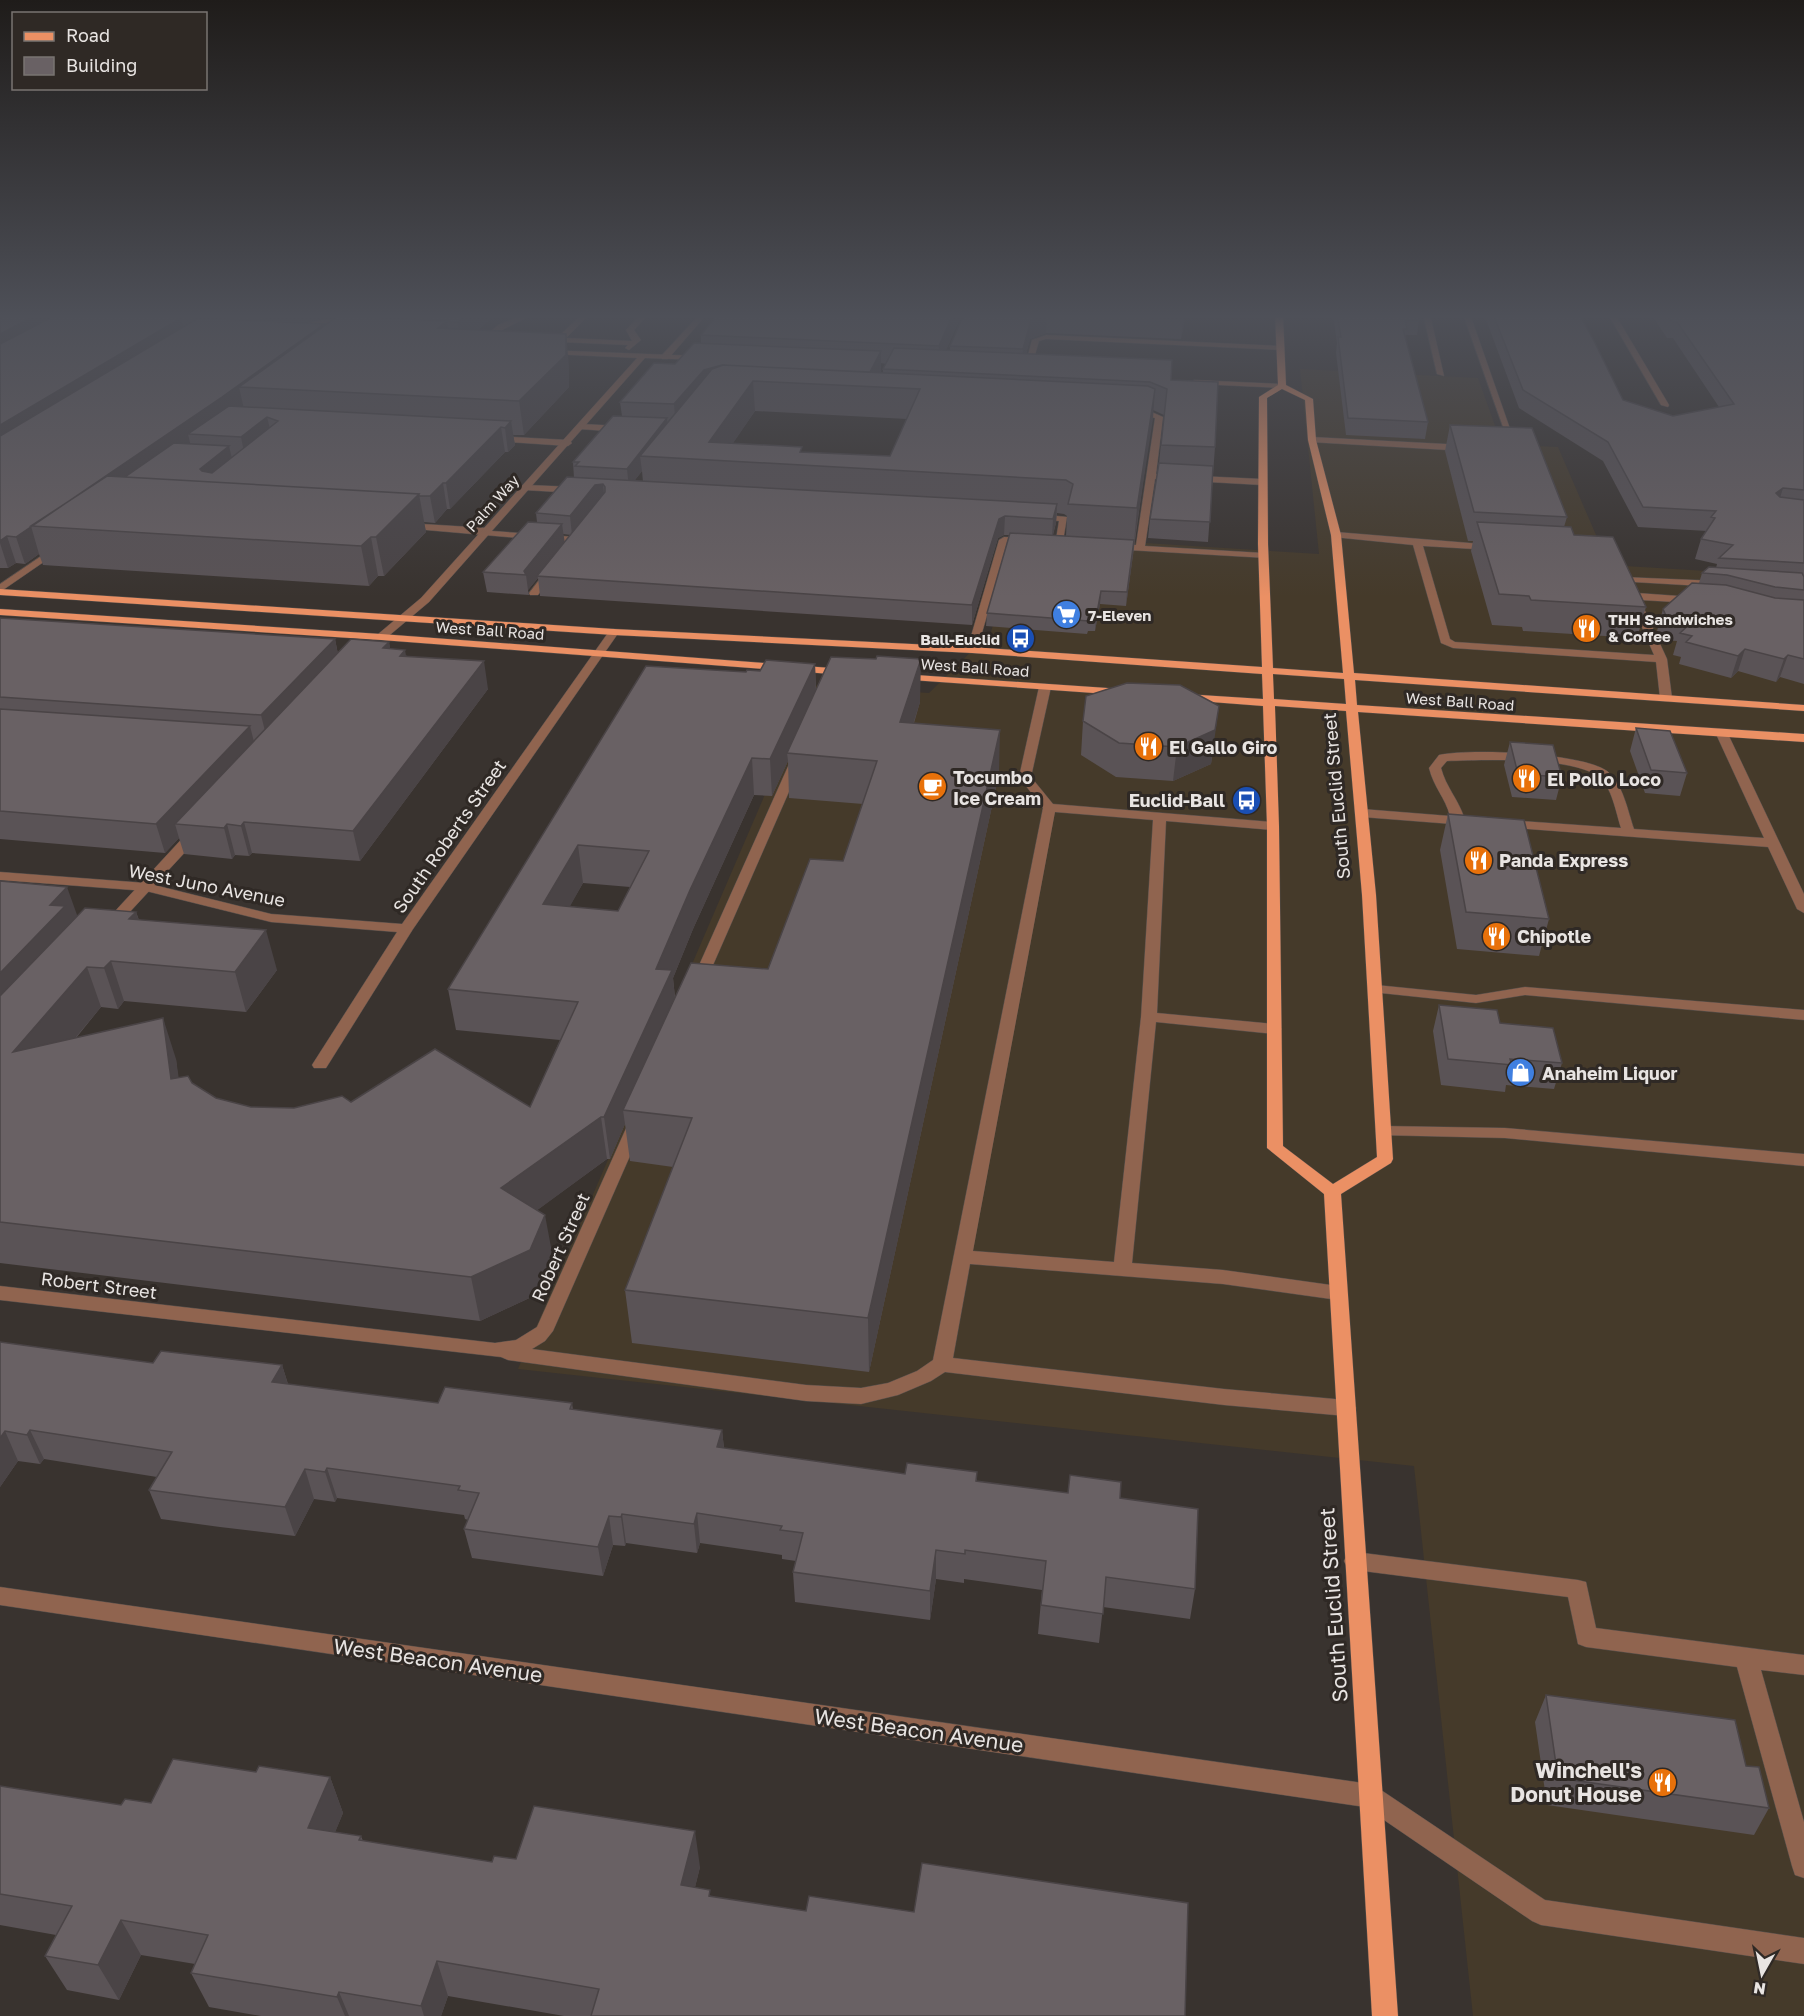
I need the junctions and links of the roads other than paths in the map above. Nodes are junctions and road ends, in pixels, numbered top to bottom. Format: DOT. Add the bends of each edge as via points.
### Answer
graph roads {
  1 [pos="599,408"];
  2 [pos="1263,408"];
  3 [pos="1310,408"];
  4 [pos="1503,408"];
  5 [pos="1124,411"];
  6 [pos="582,427"];
  7 [pos="629,429"];
  8 [pos="489,439"];
  9 [pos="1312,440"];
  10 [pos="567,443"];
  11 [pos="1480,449"];
  12 [pos="1503,450"];
  13 [pos="1151,476"];
  14 [pos="1262,482"];
  15 [pos="527,488"];
  16 [pos="590,491"];
  17 [pos="1029,517"];
  18 [pos="390,525"];
  19 [pos="486,532"];
  20 [pos="1336,535"];
  21 [pos="68,541"];
  22 [pos="1058,543"];
  23 [pos="1418,543"];
  24 [pos="1081,545"];
  25 [pos="1105,546"];
  26 [pos="1497,547"];
  27 [pos="569,548"];
  28 [pos="1140,549"];
  29 [pos="1263,556"];
  30 [pos="555,566"];
  31 [pos="1730,585"];
  32 [pos="0,591"];
  33 [pos="534,593"];
  34 [pos="1634,596"];
  35 [pos="1709,601"];
  36 [pos="0,612"];
  37 [pos="403,619"];
  38 [pos="614,632"];
  39 [pos="381,637"];
  40 [pos="972,650"];
  41 [pos="364,651"];
  42 [pos="599,653"];
  43 [pos="1660,659"];
  44 [pos="1268,670"];
  45 [pos="836,672"];
  46 [pos="859,673"];
  47 [pos="894,676"];
  48 [pos="1349,676"];
  49 [pos="1045,687"];
  50 [pos="829,688"];
  51 [pos="1138,693"];
  52 [pos="1174,696"];
  53 [pos="1666,698"];
  54 [pos="1269,702"];
  55 [pos="1352,708"];
  56 [pos="1804,708"];
  57 [pos="1722,734"];
  58 [pos="1804,738"];
  59 [pos="805,742"];
  60 [pos="1049,808"];
  61 [pos="1362,813"];
  62 [pos="1160,817"];
  63 [pos="1458,820"];
  64 [pos="1273,826"];
  65 [pos="200,827"];
  66 [pos="1629,832"];
  67 [pos="1773,843"];
  68 [pos="0,876"];
  69 [pos="146,887"];
  70 [pos="1804,909"];
  71 [pos="406,929"];
  72 [pos="97,939"];
  73 [pos="1376,989"];
  74 [pos="694,993"];
  75 [pos="1804,1015"];
  76 [pos="1149,1017"];
  77 [pos="1274,1029"];
  78 [pos="320,1065"];
  79 [pos="641,1113"];
  80 [pos="1384,1131"];
  81 [pos="1804,1160"];
  82 [pos="1332,1192"];
  83 [pos="962,1257"];
  84 [pos="1122,1269"];
  85 [pos="0,1293"];
  86 [pos="1338,1293"];
  87 [pos="495,1350"];
  88 [pos="942,1364"];
  89 [pos="1346,1408"];
  90 [pos="1356,1561"];
  91 [pos="0,1596"];
  92 [pos="1746,1658"];
  93 [pos="1804,1665"];
  94 [pos="1370,1796"];
  95 [pos="1804,1866"];
  96 [pos="1804,1951"];
  97 [pos="1385,2016"];
  1 -- 6 [label="street, Palm Way"];
  2 -- 14 [label="main road"];
  3 -- 9 [label="main road, South Euclid Street"];
  4 -- 12 [label="street" via="1520,451"];
  5 -- 13 [label="street" via="1160,417"];
  6 -- 7 [label="street"];
  6 -- 10 [label="street, Palm Way"];
  8 -- 10 [label="street"];
  9 -- 11 [label="street"];
  9 -- 20 [label="main road, South Euclid Street"];
  10 -- 15 [label="street, Palm Way"];
  13 -- 14 [label="street"];
  13 -- 28 [label="street"];
  14 -- 29 [label="main road"];
  15 -- 16 [label="street"];
  15 -- 19 [label="street, Palm Way"];
  17 -- 22 [label="street" via="1064,519"];
  18 -- 19 [label="street"];
  19 -- 27 [label="street" via="580,535"];
  19 -- 37 [label="street, Palm Way"];
  20 -- 23 [label="street"];
  20 -- 48 [label="main road, South Euclid Street"];
  21 -- 32 [label="street"];
  22 -- 24 [label="street"];
  22 -- 40 [label="street" via="1004,540"];
  23 -- 26 [label="street"];
  23 -- 43 [label="street" via="1444,641 1453,645"];
  25 -- 28 [label="street"];
  28 -- 29 [label="street"];
  29 -- 44 [label="main road"];
  30 -- 33 [label="street"];
  31 -- 34 [label="street" via="1626,579"];
  32 -- 37 [label="main road, West Ball Road"];
  34 -- 35 [label="street"];
  34 -- 43 [label="street"];
  36 -- 39 [label="main road, West Ball Road"];
  37 -- 38 [label="main road, West Ball Road"];
  37 -- 39 [label="street, Palm Way"];
  38 -- 40 [label="main road, West Ball Road"];
  38 -- 42 [label="street, South Roberts Street"];
  39 -- 41 [label="street"];
  39 -- 42 [label="main road, West Ball Road"];
  40 -- 44 [label="main road, West Ball Road"];
  42 -- 45 [label="main road, West Ball Road"];
  42 -- 71 [label="street, South Roberts Street"];
  43 -- 53 [label="street"];
  44 -- 48 [label="main road, West Ball Road"];
  44 -- 54 [label="main road"];
  45 -- 46 [label="main road, West Ball Road"];
  45 -- 50 [label="street"];
  47 -- 49 [label="main road, West Ball Road"];
  48 -- 53 [label="main road, West Ball Road"];
  48 -- 55 [label="main road, South Euclid Street"];
  49 -- 51 [label="main road, West Ball Road"];
  49 -- 60 [label="street" via="1025,777"];
  52 -- 54 [label="main road, West Ball Road"];
  53 -- 56 [label="main road, West Ball Road"];
  54 -- 55 [label="main road, West Ball Road"];
  54 -- 64 [label="main road"];
  55 -- 57 [label="main road, West Ball Road"];
  55 -- 61 [label="main road, South Euclid Street"];
  57 -- 58 [label="main road, West Ball Road"];
  57 -- 67 [label="street"];
  59 -- 74 [label="street"];
  60 -- 62 [label="street"];
  60 -- 83 [label="street"];
  61 -- 63 [label="street"];
  61 -- 73 [label="main road, South Euclid Street"];
  62 -- 64 [label="street"];
  62 -- 76 [label="street"];
  63 -- 66 [label="street"];
  63 -- 66 [label="street" via="1435,768 1443,758 1561,762 1586,766 1603,774"];
  64 -- 77 [label="main road"];
  65 -- 69 [label="street"];
  66 -- 67 [label="street"];
  67 -- 70 [label="street"];
  68 -- 69 [label="street, West Juno Avenue"];
  69 -- 71 [label="street, West Juno Avenue" via="271,918"];
  69 -- 72 [label="street"];
  71 -- 78 [label="street, South Roberts Street"];
  73 -- 75 [label="street" via="1476,999 1525,991"];
  73 -- 80 [label="main road, South Euclid Street"];
  76 -- 77 [label="street"];
  76 -- 84 [label="street"];
  77 -- 82 [label="main road" via="1275,1148"];
  79 -- 87 [label="street, Robert Street" via="544,1331 517,1349"];
  80 -- 81 [label="street" via="1505,1133"];
  80 -- 82 [label="main road, South Euclid Street" via="1385,1159"];
  82 -- 86 [label="main road, South Euclid Street"];
  83 -- 84 [label="street"];
  83 -- 88 [label="street"];
  84 -- 86 [label="street" via="1223,1276"];
  85 -- 87 [label="street, Robert Street"];
  86 -- 89 [label="main road, South Euclid Street"];
  87 -- 88 [label="street" via="806,1393 861,1396 891,1390"];
  88 -- 89 [label="street"];
  89 -- 90 [label="main road, South Euclid Street"];
  90 -- 92 [label="street" via="1578,1589 1586,1637"];
  90 -- 94 [label="main road, South Euclid Street"];
  91 -- 94 [label="street, West Beacon Avenue"];
  92 -- 93 [label="street"];
  92 -- 95 [label="street"];
  94 -- 96 [label="street, West Beacon Avenue" via="1541,1912"];
  94 -- 97 [label="main road, South Euclid Street"];
}
